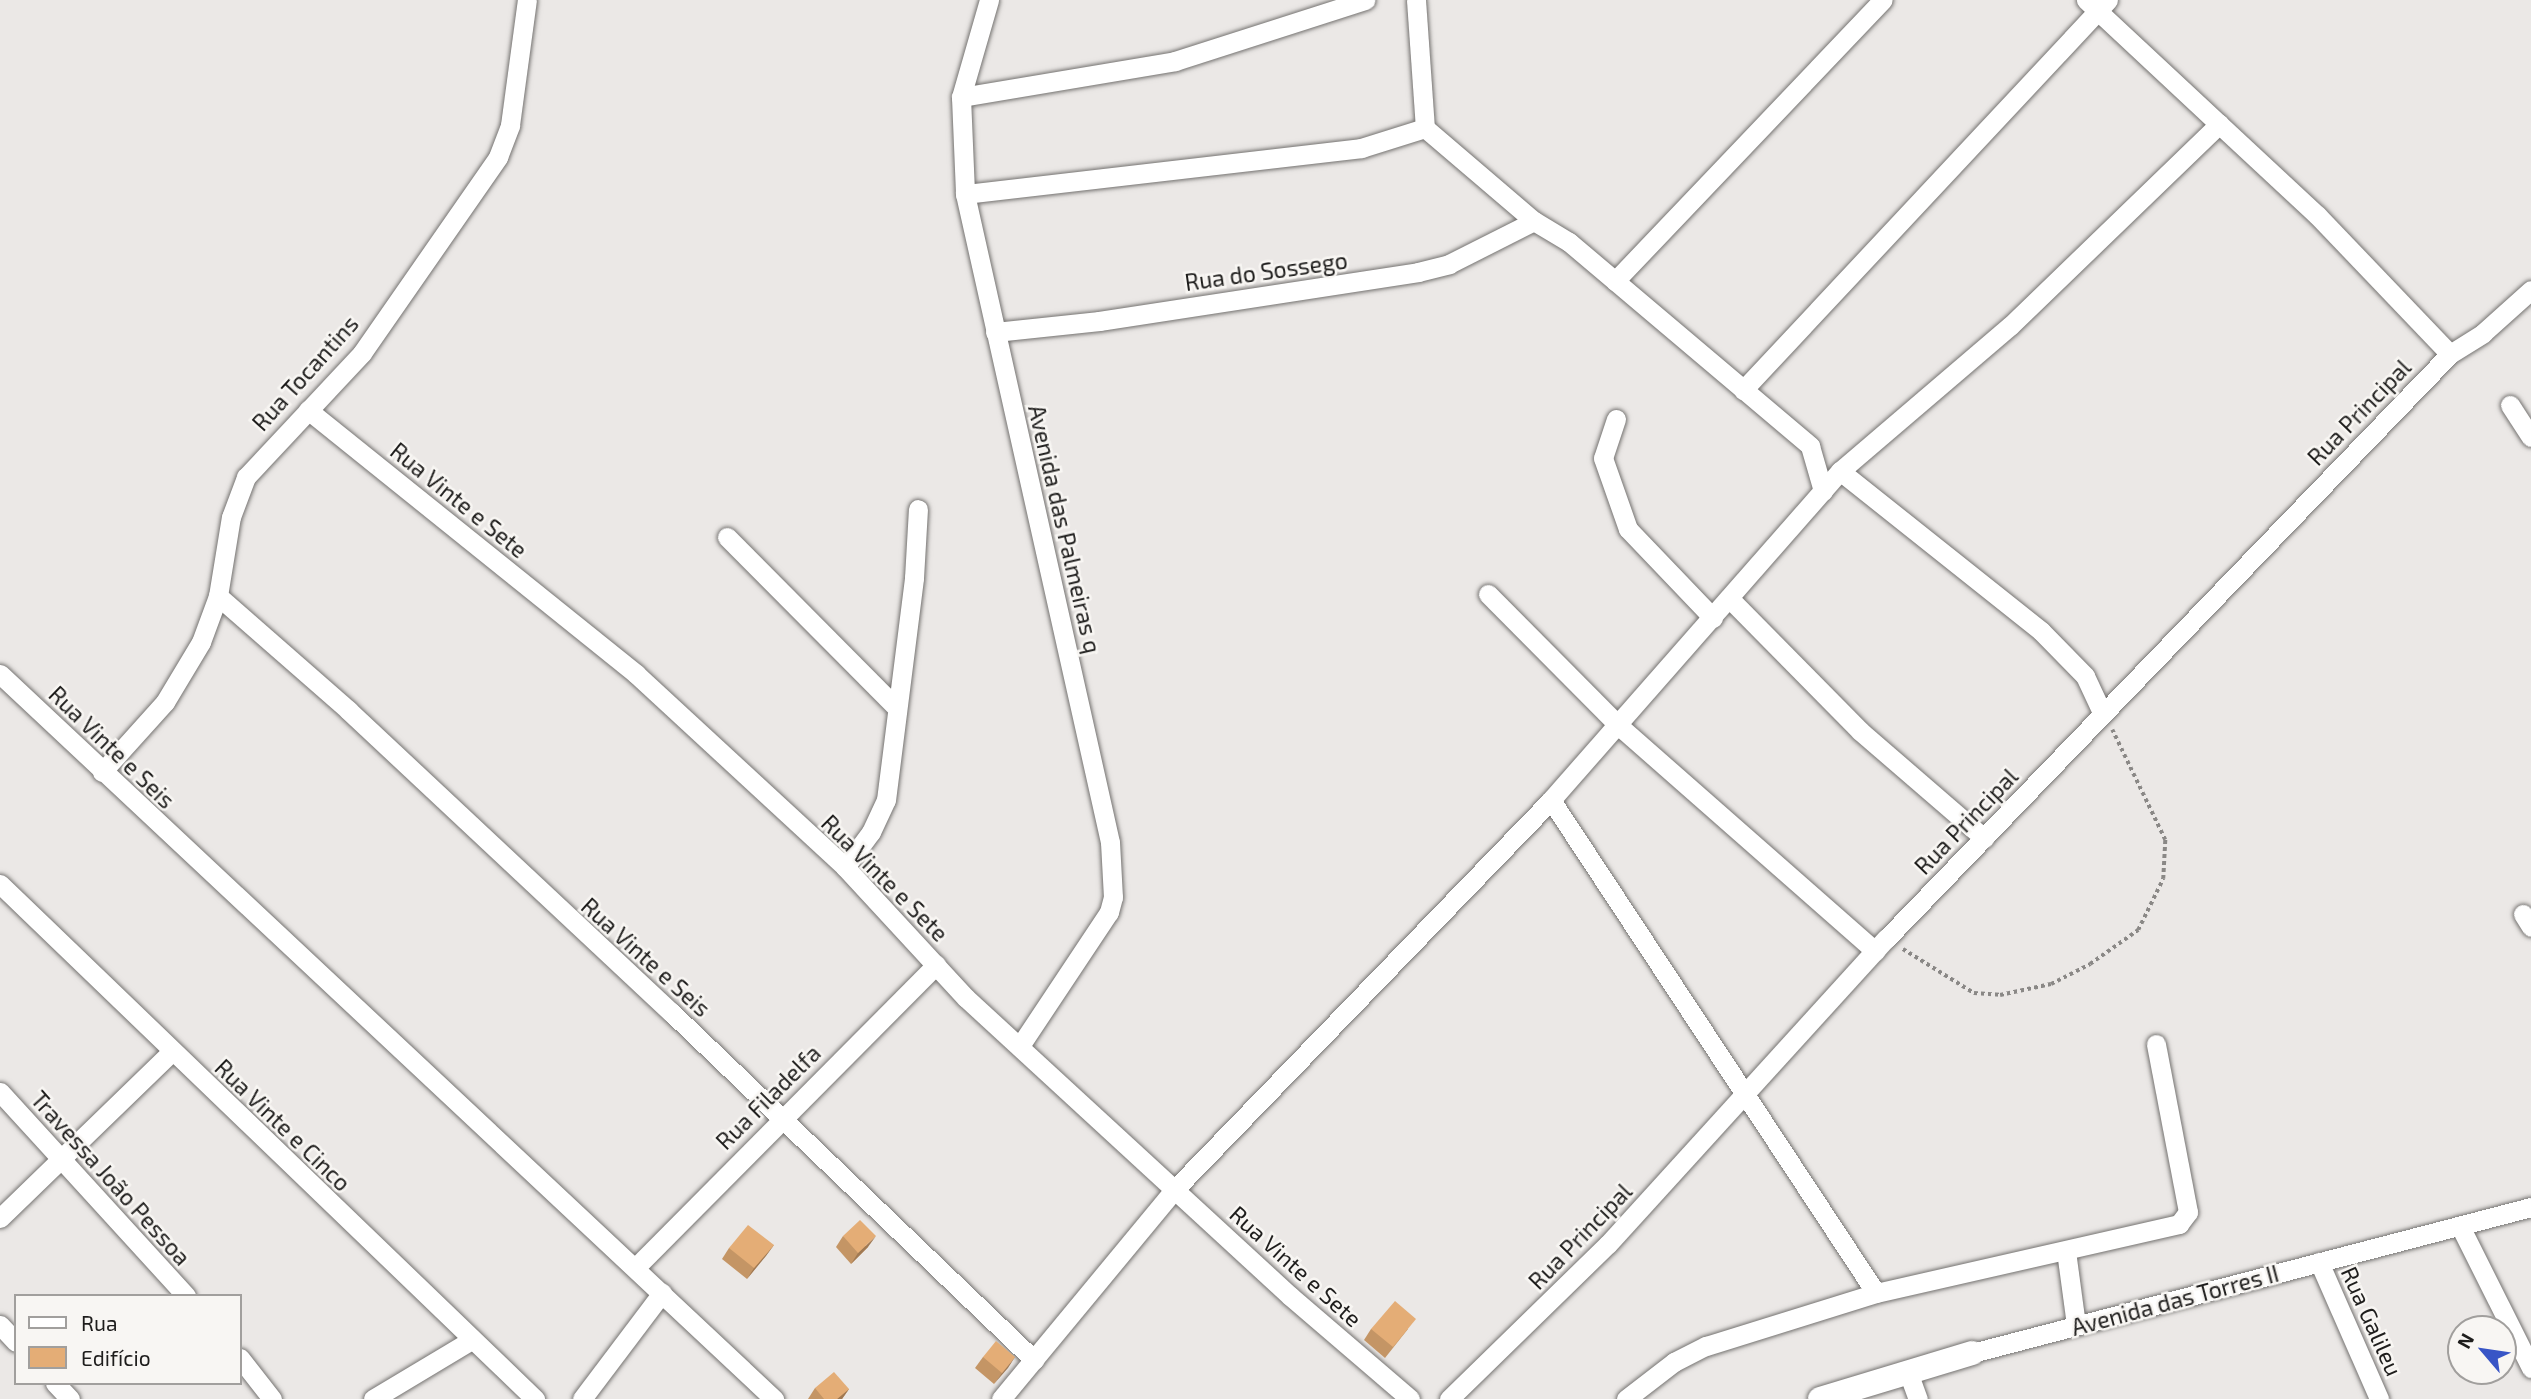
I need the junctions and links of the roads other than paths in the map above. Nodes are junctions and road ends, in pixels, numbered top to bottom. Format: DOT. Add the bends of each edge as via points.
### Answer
graph roads {
  1 [pos="527,0"];
  2 [pos="989,0"];
  3 [pos="1364,0"];
  4 [pos="1416,0"];
  5 [pos="1883,0"];
  6 [pos="2096,3"];
  7 [pos="961,97"];
  8 [pos="2219,124"];
  9 [pos="1425,128"];
  10 [pos="965,194"];
  11 [pos="1534,221"];
  12 [pos="1615,281"];
  13 [pos="2531,290"];
  14 [pos="995,332"];
  15 [pos="2450,354"];
  16 [pos="1743,390"];
  17 [pos="2510,405"];
  18 [pos="308,410"];
  19 [pos="1616,419"];
  20 [pos="2531,437"];
  21 [pos="1840,471"];
  22 [pos="1823,491"];
  23 [pos="918,509"];
  24 [pos="727,537"];
  25 [pos="1488,594"];
  26 [pos="218,596"];
  27 [pos="1730,598"];
  28 [pos="1713,618"];
  29 [pos="0,674"];
  30 [pos="894,705"];
  31 [pos="2102,712"];
  32 [pos="1619,726"];
  33 [pos="102,772"];
  34 [pos="1551,800"];
  35 [pos="1984,838"];
  36 [pos="845,867"];
  37 [pos="0,884"];
  38 [pos="1880,945"];
  39 [pos="936,965"];
  40 [pos="2156,1044"];
  41 [pos="1020,1046"];
  42 [pos="171,1052"];
  43 [pos="0,1093"];
  44 [pos="1745,1098"];
  45 [pos="780,1119"];
  46 [pos="63,1160"];
  47 [pos="1175,1189"];
  48 [pos="2530,1206"];
  49 [pos="0,1218"];
  50 [pos="2460,1226"];
  51 [pos="2066,1251"];
  52 [pos="2319,1262"];
  53 [pos="636,1267"];
  54 [pos="662,1293"];
  55 [pos="1876,1293"];
  56 [pos="184,1294"];
  57 [pos="0,1325"];
  58 [pos="2077,1325"];
  59 [pos="14,1340"];
  60 [pos="470,1341"];
  61 [pos="1972,1353"];
  62 [pos="242,1360"];
  63 [pos="1034,1360"];
  64 [pos="2531,1368"];
  65 [pos="1908,1372"];
  66 [pos="57,1385"];
  67 [pos="70,1399"];
  68 [pos="272,1399"];
  69 [pos="373,1399"];
  70 [pos="535,1399"];
  71 [pos="582,1399"];
  72 [pos="774,1399"];
  73 [pos="1001,1399"];
  74 [pos="1410,1399"];
  75 [pos="1449,1399"];
  76 [pos="1626,1399"];
  77 [pos="1820,1399"];
  78 [pos="1918,1399"];
  79 [pos="2379,1399"];
  1 -- 18 [label="street, Rua Tocantins" via="510,125 498,157 362,353"];
  2 -- 7 [label="street, Avenida das Palmeiras q"];
  3 -- 7 [label="street" via="1175,61"];
  4 -- 9 [label="street"];
  5 -- 12 [label="street"];
  6 -- 8 [label="street"];
  6 -- 16 [label="street"];
  7 -- 10 [label="street, Avenida das Palmeiras q"];
  8 -- 15 [label="street" via="2317,215"];
  8 -- 21 [label="street" via="2010,326"];
  9 -- 10 [label="street" via="1361,148"];
  9 -- 11 [label="street"];
  10 -- 14 [label="street, Avenida das Palmeiras q"];
  11 -- 12 [label="street" via="1569,242"];
  11 -- 14 [label="street, Rua do Sossego" via="1460,259 1418,272 1099,321"];
  12 -- 16 [label="street"];
  13 -- 15 [label="street, Rua Principal" via="2483,333"];
  14 -- 41 [label="street, Avenida das Palmeiras q" via="1110,842 1113,888 1109,912"];
  15 -- 31 [label="street, Rua Principal"];
  16 -- 22 [label="street" via="1810,446"];
  17 -- 20 [label="street"];
  18 -- 26 [label="street, Rua Tocantins" via="265,452 237,496"];
  18 -- 36 [label="street, Rua Vinte e Sete" via="636,674"];
  19 -- 28 [label="street" via="1603,458 1628,529"];
  21 -- 22 [label="street"];
  21 -- 31 [label="street" via="2041,631 2085,676"];
  22 -- 27 [label="street"];
  23 -- 30 [label="street" via="914,579"];
  24 -- 30 [label="street"];
  25 -- 32 [label="street"];
  26 -- 33 [label="street, Rua Tocantins" via="180,679"];
  26 -- 45 [label="street, Rua Vinte e Seis" via="358,719"];
  27 -- 28 [label="street"];
  27 -- 35 [label="street" via="1860,731"];
  28 -- 32 [label="street"];
  29 -- 33 [label="street, Rua Vinte e Seis"];
  30 -- 36 [label="street" via="890,774 881,815"];
  31 -- 35 [label="street, Rua Principal"];
  32 -- 34 [label="street"];
  32 -- 38 [label="street"];
  33 -- 53 [label="street, Rua Vinte e Seis"];
  34 -- 44 [label="street"];
  34 -- 47 [label="street"];
  35 -- 38 [label="street, Rua Principal"];
  36 -- 39 [label="street, Rua Vinte e Sete"];
  37 -- 42 [label="street, Rua Vinte e Cinco"];
  38 -- 44 [label="street, Rua Principal"];
  39 -- 41 [label="street, Rua Vinte e Sete"];
  39 -- 45 [label="street, Rua Filadelfa"];
  40 -- 51 [label="street" via="2188,1212 2173,1226"];
  41 -- 47 [label="street, Rua Vinte e Sete"];
  42 -- 46 [label="street"];
  42 -- 60 [label="street, Rua Vinte e Cinco"];
  43 -- 46 [label="street, Travessa João Pessoa"];
  44 -- 55 [label="street"];
  44 -- 75 [label="street, Rua Principal" via="1608,1244"];
  45 -- 53 [label="street, Rua Filadelfa"];
  45 -- 63 [label="street, Rua Vinte e Seis"];
  46 -- 49 [label="street"];
  46 -- 56 [label="street, Travessa João Pessoa"];
  47 -- 63 [label="street"];
  47 -- 74 [label="street, Rua Vinte e Sete"];
  48 -- 50 [label="street, Avenida das Torres II"];
  50 -- 52 [label="street, Avenida das Torres II"];
  50 -- 64 [label="street"];
  51 -- 55 [label="street"];
  51 -- 58 [label="street"];
  52 -- 58 [label="street, Avenida das Torres II"];
  52 -- 79 [label="street, Rua Galileu"];
  53 -- 54 [label="street, Rua Vinte e Seis"];
  54 -- 71 [label="street"];
  54 -- 72 [label="street, Rua Vinte e Seis"];
  55 -- 76 [label="street" via="1706,1346 1674,1362"];
  57 -- 59 [label="street"];
  58 -- 61 [label="street, Avenida das Torres II"];
  60 -- 69 [label="street"];
  60 -- 70 [label="street, Rua Vinte e Cinco"];
  61 -- 65 [label="street, Avenida das Torres II"];
  62 -- 68 [label="street"];
  63 -- 73 [label="street"];
  65 -- 77 [label="street, Avenida das Torres II"];
  65 -- 78 [label="street"];
  66 -- 67 [label="street"];
}
